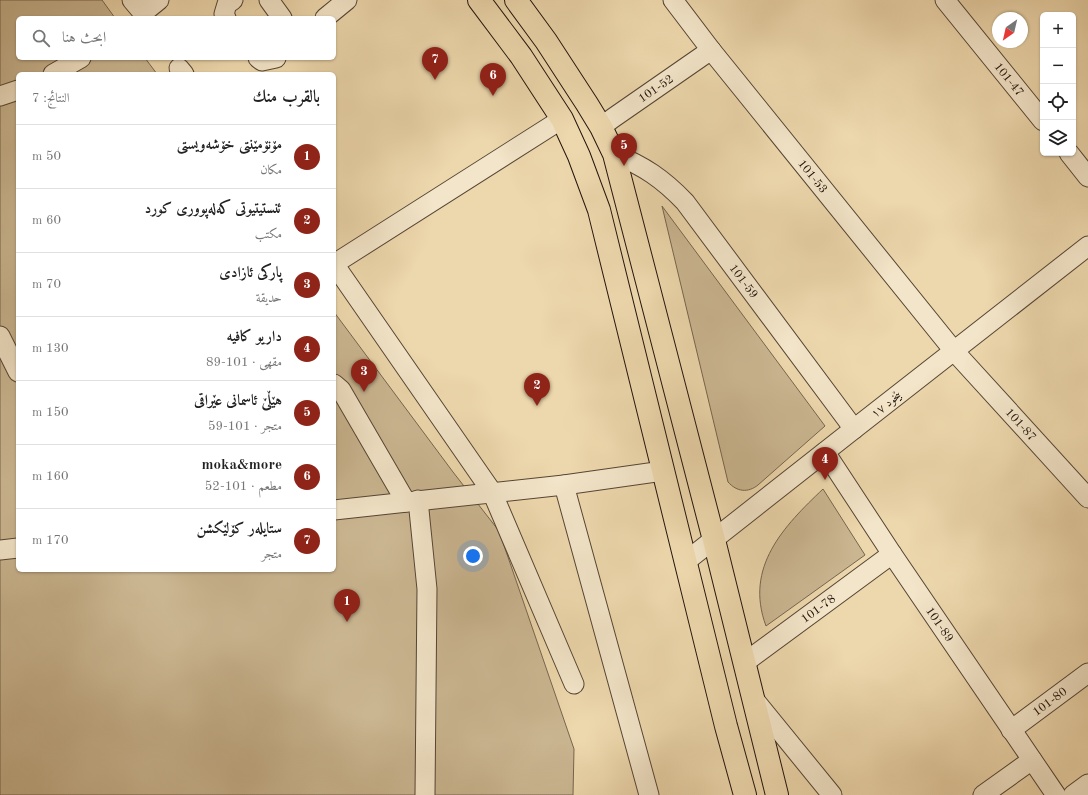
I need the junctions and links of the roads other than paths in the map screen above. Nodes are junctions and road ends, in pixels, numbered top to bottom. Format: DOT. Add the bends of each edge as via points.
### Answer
graph roads {
  1 [pos="159,0"];
  2 [pos="233,0"];
  3 [pos="269,0"];
  4 [pos="478,0"];
  5 [pos="516,0"];
  6 [pos="674,0"];
  7 [pos="945,0"];
  8 [pos="137,10"];
  9 [pos="225,16"];
  10 [pos="281,16"];
  11 [pos="711,50"];
  12 [pos="78,60"];
  13 [pos="56,72"];
  14 [pos="16,91"];
  15 [pos="0,96"];
  16 [pos="562,119"];
  17 [pos="1042,120"];
  18 [pos="601,127"];
  19 [pos="614,154"];
  20 [pos="1071,156"];
  21 [pos="1088,177"];
  22 [pos="1088,246"];
  23 [pos="336,263"];
  24 [pos="336,267"];
  25 [pos="0,336"];
  26 [pos="954,350"];
  27 [pos="16,368"];
  28 [pos="336,386"];
  29 [pos="854,429"];
  30 [pos="825,452"];
  31 [pos="663,471"];
  32 [pos="564,485"];
  33 [pos="492,492"];
  34 [pos="1088,498"];
  35 [pos="412,501"];
  36 [pos="336,510"];
  37 [pos="714,540"];
  38 [pos="16,548"];
  39 [pos="0,550"];
  40 [pos="892,554"];
  41 [pos="685,562"];
  42 [pos="744,663"];
  43 [pos="1088,672"];
  44 [pos="574,684"];
  45 [pos="752,696"];
  46 [pos="1011,730"];
  47 [pos="1032,760"];
  48 [pos="1088,784"];
  49 [pos="425,795"];
  50 [pos="649,795"];
  51 [pos="744,795"];
  52 [pos="777,795"];
  53 [pos="832,795"];
  54 [pos="983,795"];
  55 [pos="1056,795"];
  56 [pos="1073,795"];
  1 -- 8 [label="street"];
  2 -- 9 [label="street" via="227,4"];
  3 -- 10 [label="street"];
  4 -- 16 [label="main road" via="522,56"];
  5 -- 18 [label="main road" via="546,41"];
  6 -- 11 [label="street, 101-53"];
  7 -- 17 [label="street, 101-47"];
  11 -- 18 [label="street, 101-52"];
  11 -- 26 [label="street, 101-53"];
  12 -- 13 [label="street"];
  14 -- 15 [label="street"];
  16 -- 23 [label="street"];
  16 -- 31 [label="main road" via="599,210"];
  18 -- 19 [label="main road"];
  19 -- 29 [label="street, 101-59" via="653,173 685,202"];
  19 -- 37 [label="main road"];
  20 -- 21 [label="street"];
  22 -- 26 [label="street, بێخود ١٧"];
  24 -- 33 [label="street"];
  25 -- 27 [label="street"];
  26 -- 29 [label="street, بێخود ١٧"];
  26 -- 34 [label="street, 101-87"];
  28 -- 35 [label="street"];
  29 -- 30 [label="street, بێخود ١٧"];
  30 -- 37 [label="street, بێخود ١٧"];
  30 -- 40 [label="street, 101-89"];
  31 -- 32 [label="street"];
  31 -- 41 [label="main road"];
  32 -- 33 [label="street"];
  32 -- 50 [label="street"];
  33 -- 35 [label="street"];
  33 -- 44 [label="street"];
  35 -- 36 [label="street"];
  35 -- 49 [label="street" via="427,589"];
  37 -- 41 [label="street, بێخود ١٧"];
  37 -- 42 [label="main road"];
  38 -- 39 [label="street"];
  40 -- 42 [label="street, 101-78"];
  40 -- 46 [label="street, 101-89"];
  41 -- 51 [label="main road"];
  42 -- 45 [label="main road"];
  43 -- 46 [label="street, 101-80"];
  45 -- 52 [label="main road"];
  45 -- 53 [label="street"];
  46 -- 47 [label="street, 101-89"];
  47 -- 54 [label="street"];
  47 -- 55 [label="street, 101-89"];
  48 -- 56 [label="street"];
}
